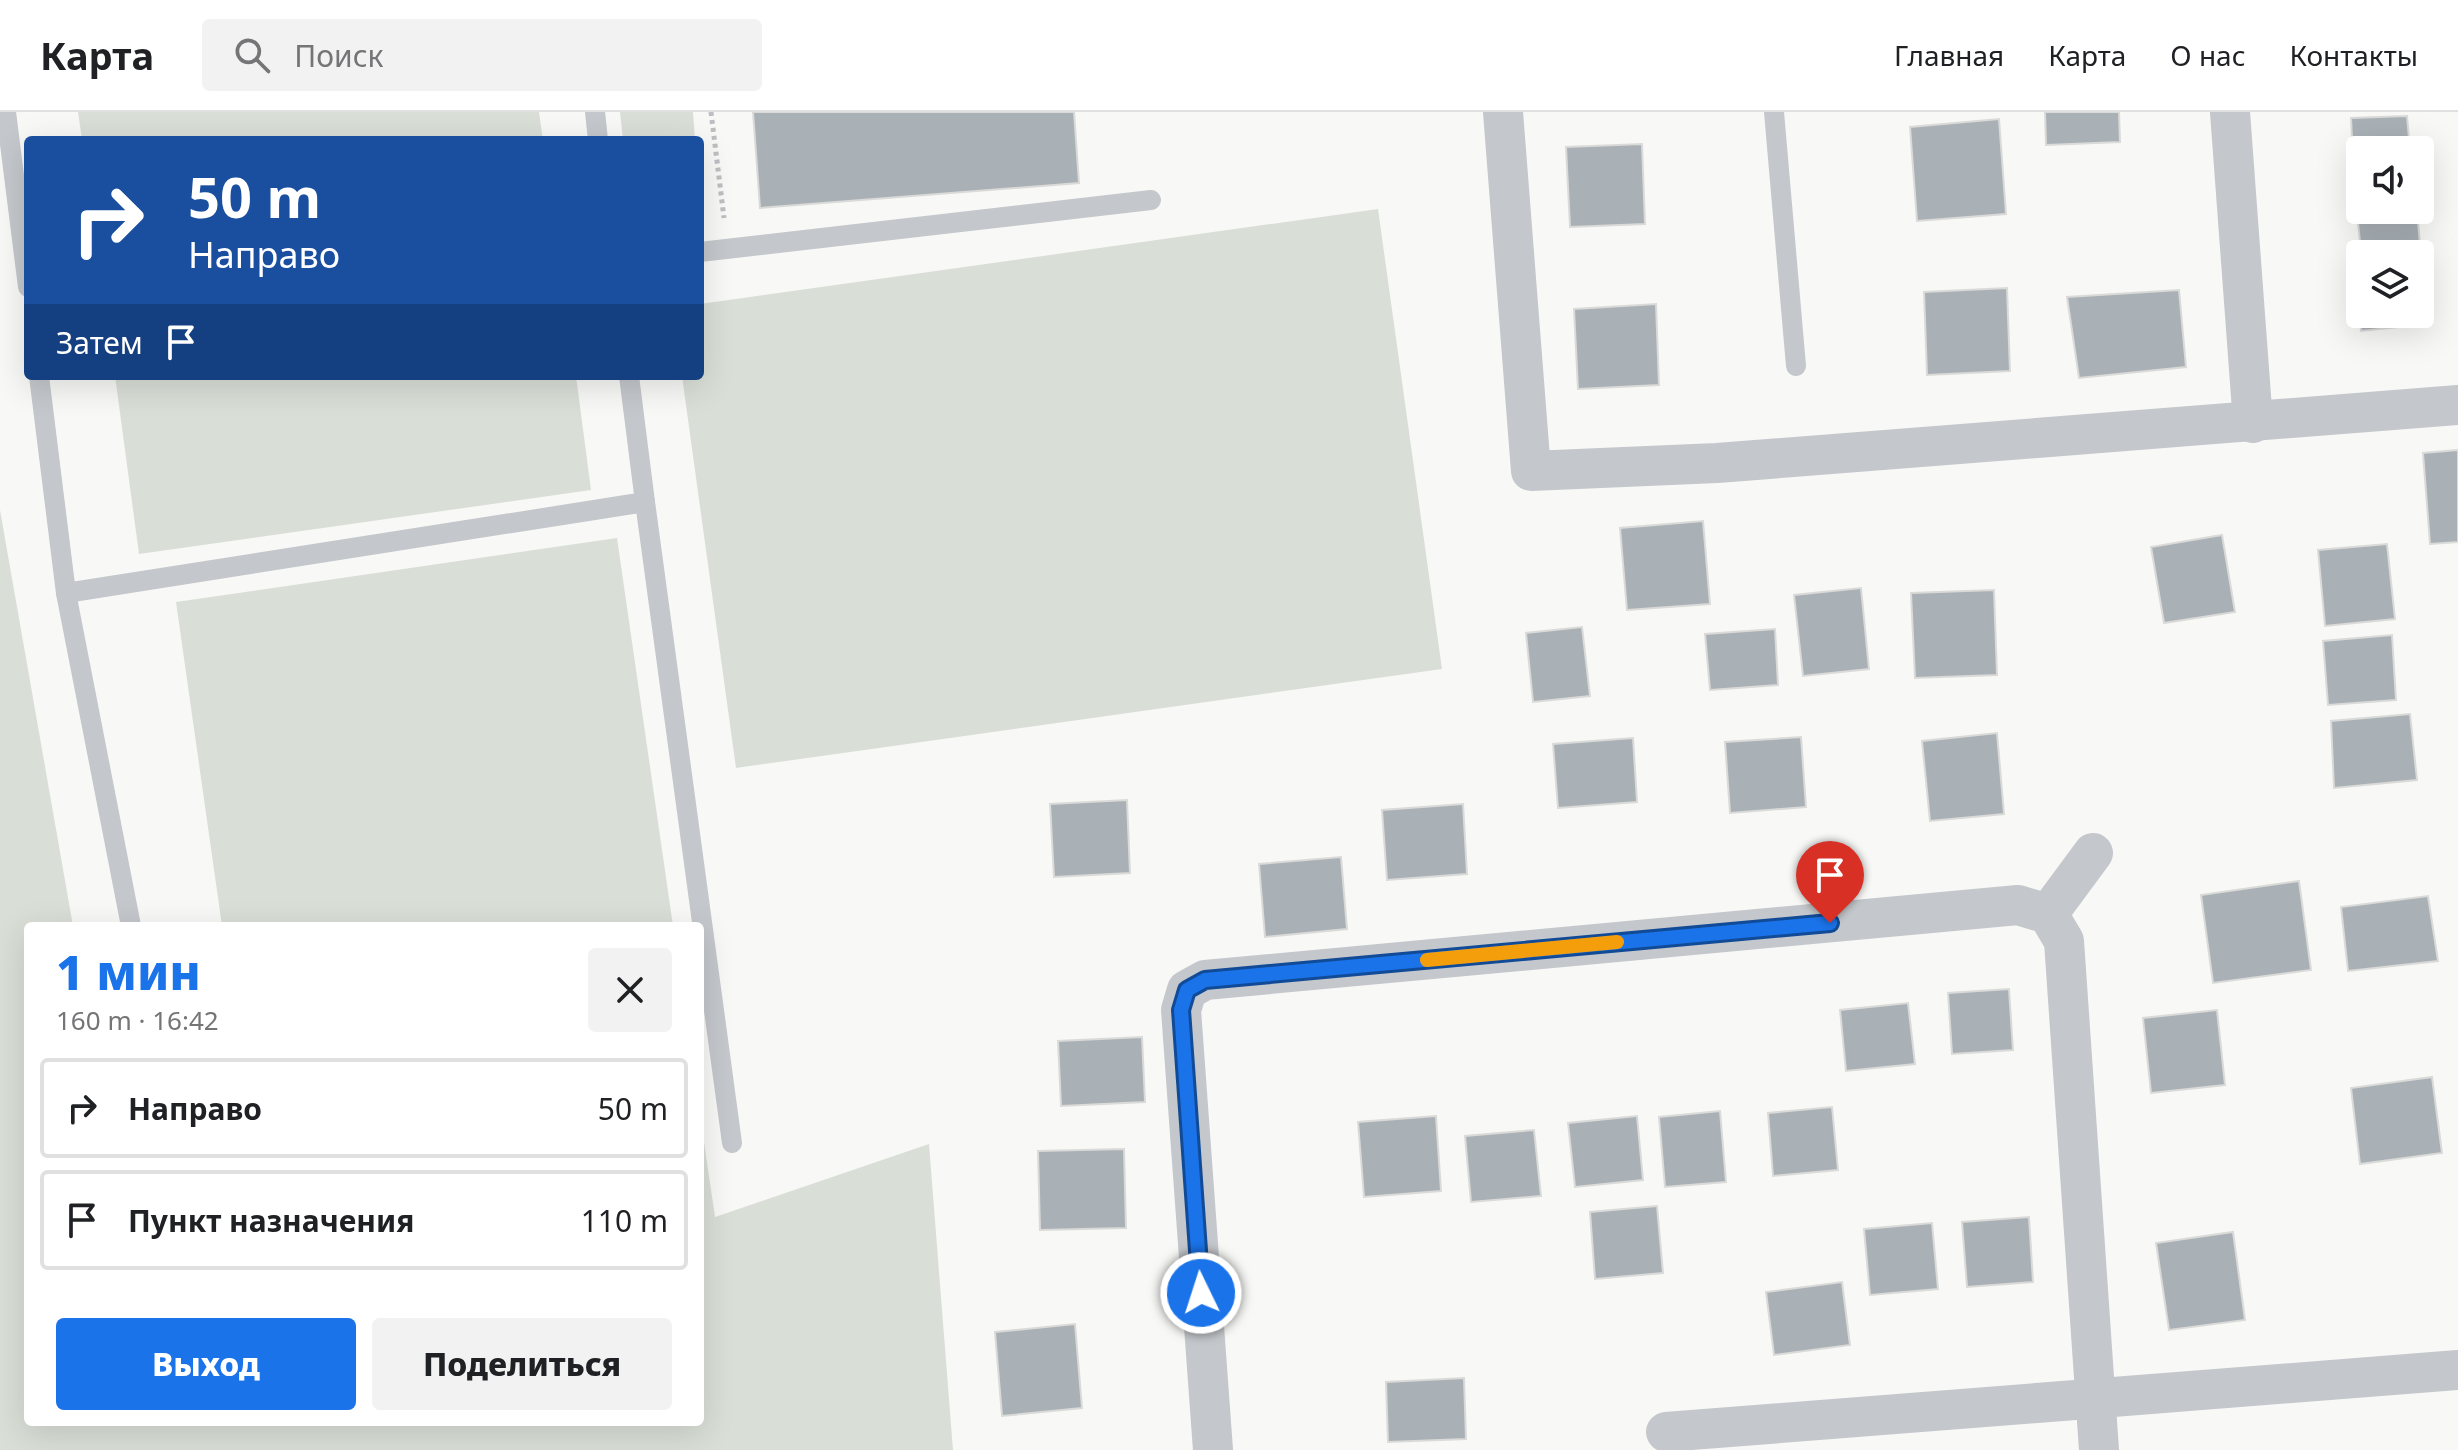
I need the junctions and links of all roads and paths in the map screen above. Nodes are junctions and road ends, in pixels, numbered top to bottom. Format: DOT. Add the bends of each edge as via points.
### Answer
graph roads {
  1 [pos="6,112"];
  2 [pos="595,112"];
  3 [pos="711,112"];
  4 [pos="1503,112"];
  5 [pos="1774,112"];
  6 [pos="2230,112"];
  7 [pos="598,136"];
  8 [pos="1151,200"];
  9 [pos="728,249"];
  10 [pos="704,252"];
  11 [pos="24,255"];
  12 [pos="1796,366"];
  13 [pos="39,380"];
  14 [pos="630,380"];
  15 [pos="2458,405"];
  16 [pos="2253,423"];
  17 [pos="645,502"];
  18 [pos="66,593"];
  19 [pos="2093,853"];
  20 [pos="2048,914"];
  21 [pos="130,922"];
  22 [pos="702,922"];
  23 [pos="704,937"];
  24 [pos="732,1143"];
  25 [pos="2458,1370"];
  26 [pos="2095,1397"];
  27 [pos="1666,1432"];
  28 [pos="1213,1450"];
  29 [pos="2099,1450"];
  1 -- 11 [label="lane"];
  2 -- 7 [label="lane"];
  3 -- 9 [label="path"];
  4 -- 16 [label="street" via="1531,471 1717,463"];
  5 -- 12 [label="lane"];
  6 -- 16 [label="street"];
  8 -- 9 [label="lane"];
  9 -- 10 [label="lane"];
  13 -- 18 [label="lane"];
  14 -- 17 [label="lane"];
  15 -- 16 [label="street"];
  17 -- 18 [label="lane"];
  17 -- 22 [label="lane"];
  18 -- 21 [label="lane"];
  19 -- 20 [label="street"];
  20 -- 26 [label="street" via="2064,941"];
  20 -- 28 [label="street" via="2018,905 1205,980 1187,990 1181,1010"];
  23 -- 24 [label="lane"];
  25 -- 26 [label="street"];
  26 -- 27 [label="street"];
  26 -- 29 [label="street"];
}
